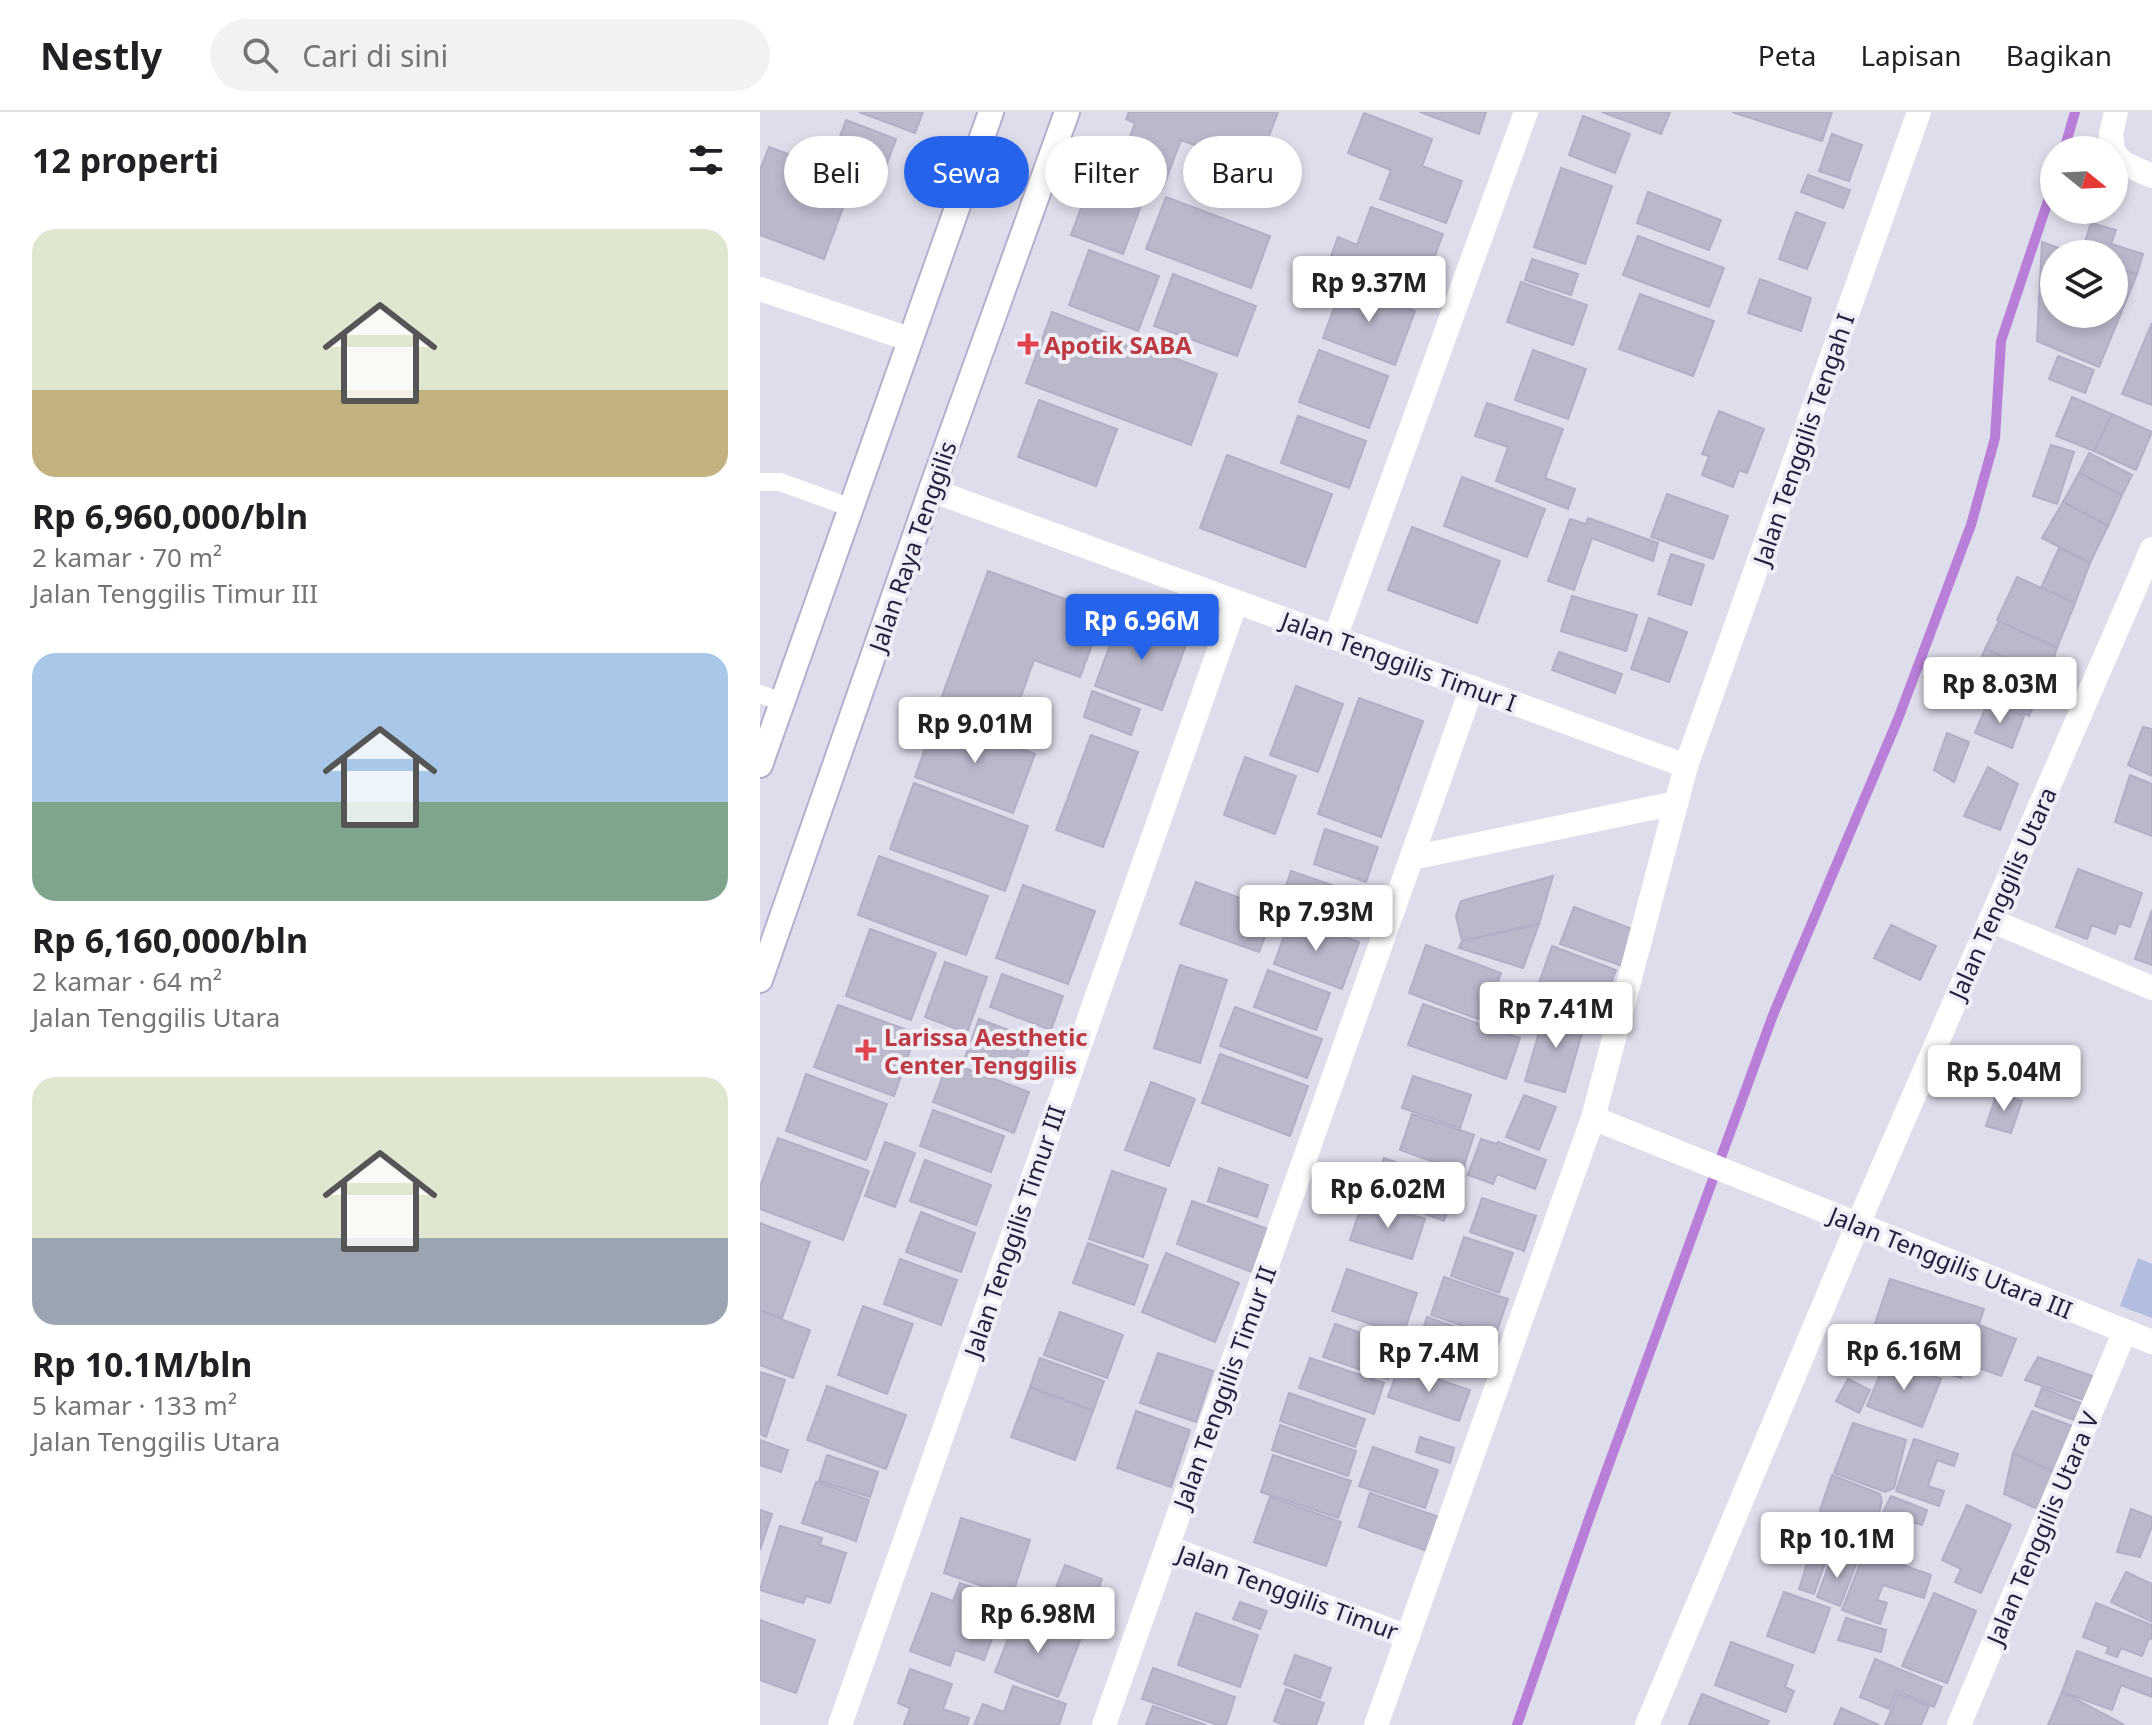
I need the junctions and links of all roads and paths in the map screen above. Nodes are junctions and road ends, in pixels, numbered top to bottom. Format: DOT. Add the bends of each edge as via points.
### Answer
graph roads {
  1 [pos="991,112"];
  2 [pos="1067,112"];
  3 [pos="1526,112"];
  4 [pos="1919,112"];
  5 [pos="2116,112"];
  6 [pos="2111,136"];
  7 [pos="2128,165"];
  8 [pos="2152,176"];
  9 [pos="760,289"];
  10 [pos="909,339"];
  11 [pos="760,482"];
  12 [pos="931,490"];
  13 [pos="849,507"];
  14 [pos="2152,549"];
  15 [pos="1236,602"];
  16 [pos="1335,638"];
  17 [pos="1472,687"];
  18 [pos="771,698"];
  19 [pos="760,765"];
  20 [pos="1686,766"];
  21 [pos="1676,803"];
  22 [pos="1412,858"];
  23 [pos="1990,920"];
  24 [pos="760,980"];
  25 [pos="2152,988"];
  26 [pos="1593,1118"];
  27 [pos="1858,1224"];
  28 [pos="2125,1331"];
  29 [pos="2152,1342"];
  30 [pos="1167,1547"];
  31 [pos="1408,1637"];
  32 [pos="840,1725"];
  33 [pos="1104,1725"];
  34 [pos="1376,1725"];
  35 [pos="1647,1725"];
  36 [pos="1959,1725"];
  1 -- 10 [label="street"];
  2 -- 12 [label="street, Jalan Raya Tenggilis"];
  3 -- 16 [label="street"];
  4 -- 20 [label="street, Jalan Tenggilis Tengah I"];
  5 -- 6 [label="street"];
  7 -- 8 [label="street"];
  9 -- 10 [label="street"];
  10 -- 13 [label="street"];
  11 -- 13 [label="lane" via="780,482"];
  12 -- 15 [label="street, Jalan Tenggilis Timur I"];
  12 -- 24 [label="street, Jalan Raya Tenggilis"];
  13 -- 18 [label="street"];
  14 -- 23 [label="street, Jalan Tenggilis Utara"];
  15 -- 16 [label="street, Jalan Tenggilis Timur I"];
  15 -- 32 [label="street, Jalan Tenggilis Timur III"];
  16 -- 17 [label="street, Jalan Tenggilis Timur I"];
  17 -- 20 [label="street, Jalan Tenggilis Timur I"];
  17 -- 22 [label="street, Jalan Tenggilis Timur II"];
  18 -- 19 [label="street"];
  20 -- 21 [label="street, Jalan Tenggilis Tengah I"];
  21 -- 22 [label="street"];
  21 -- 26 [label="street, Jalan Tenggilis Tengah I"];
  22 -- 30 [label="street, Jalan Tenggilis Timur II"];
  23 -- 25 [label="street"];
  23 -- 27 [label="street, Jalan Tenggilis Utara"];
  26 -- 27 [label="street, Jalan Tenggilis Utara III"];
  26 -- 31 [label="street, Jalan Tenggilis Tengah I"];
  27 -- 28 [label="street, Jalan Tenggilis Utara III"];
  27 -- 35 [label="street, Jalan Tenggilis Utara"];
  28 -- 29 [label="street, Jalan Tenggilis Utara III"];
  28 -- 36 [label="street, Jalan Tenggilis Utara V"];
  30 -- 31 [label="street, Jalan Tenggilis Timur"];
  30 -- 33 [label="street, Jalan Tenggilis Timur II"];
  31 -- 34 [label="street, Jalan Tenggilis Tengah I"];
}
